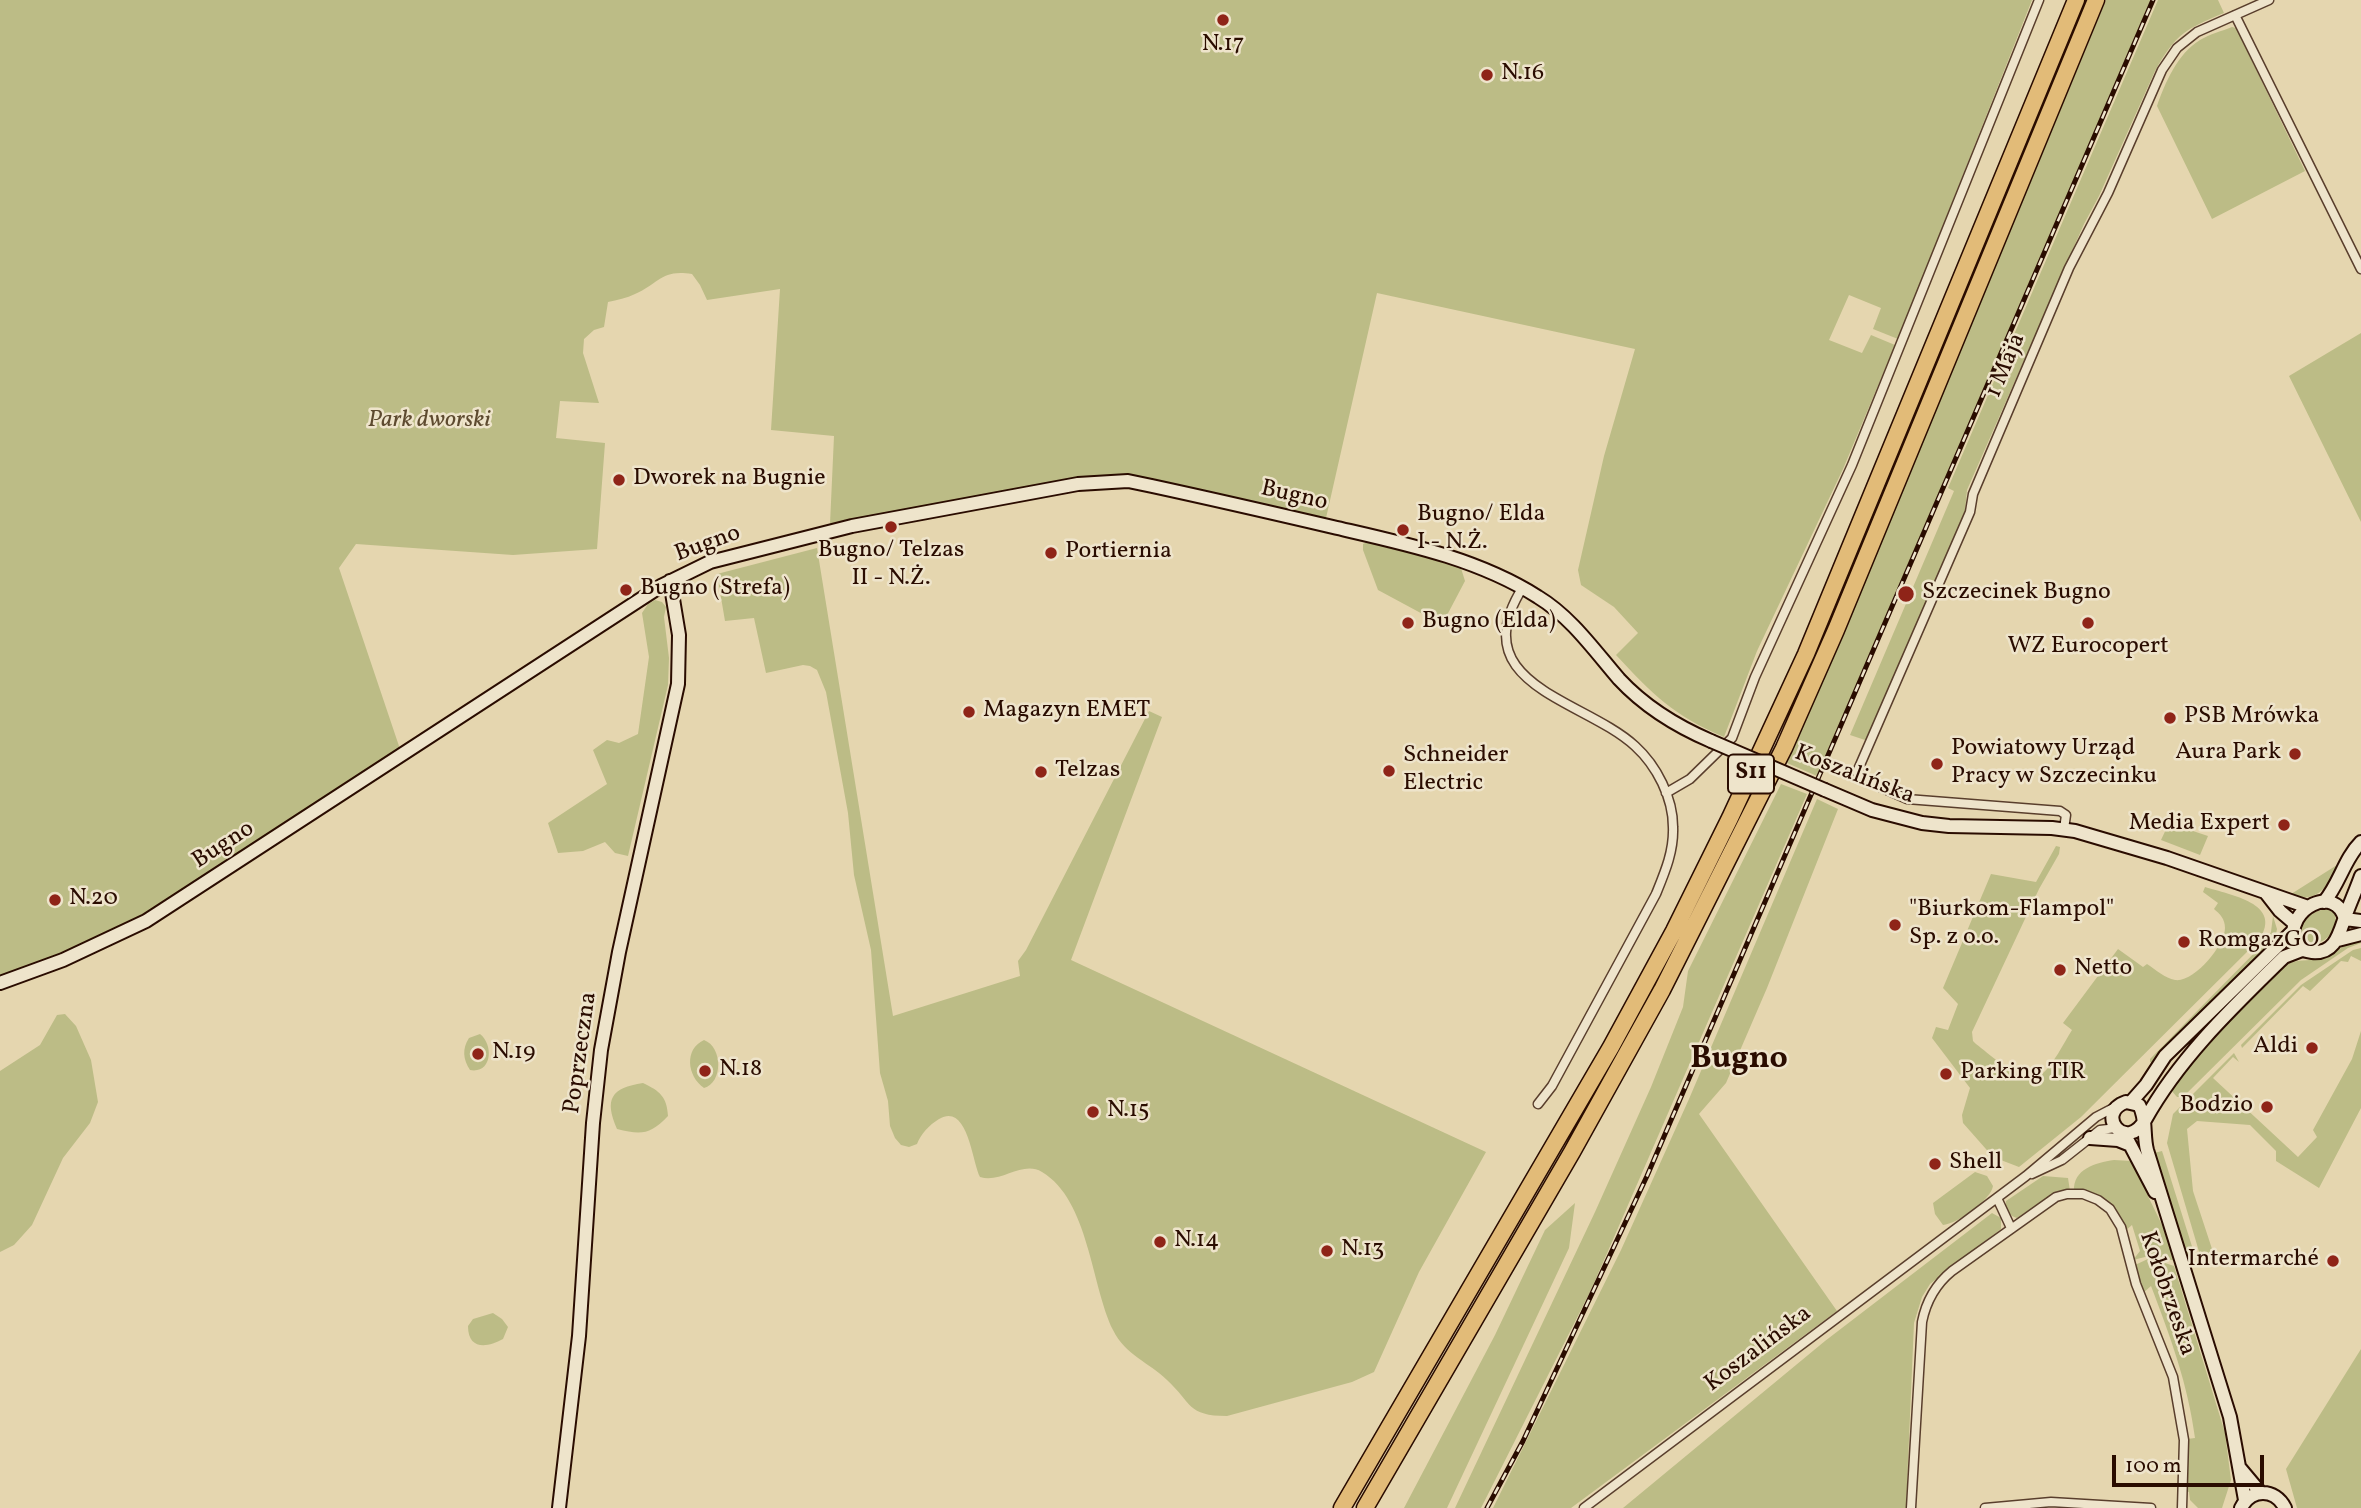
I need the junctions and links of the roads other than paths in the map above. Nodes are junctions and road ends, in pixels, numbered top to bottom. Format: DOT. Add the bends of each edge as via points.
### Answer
graph roads {
  1 [pos="2039,0"];
  2 [pos="2076,0"];
  3 [pos="2096,0"];
  4 [pos="2269,0"];
  5 [pos="2235,15"];
  6 [pos="2361,269"];
  7 [pos="670,581"];
  8 [pos="1523,587"];
  9 [pos="1666,793"];
  10 [pos="2064,829"];
  11 [pos="2361,842"];
  12 [pos="2361,876"];
  13 [pos="2265,892"];
  14 [pos="2358,900"];
  15 [pos="2325,902"];
  16 [pos="2308,907"];
  17 [pos="2280,911"];
  18 [pos="2345,919"];
  19 [pos="2361,920"];
  20 [pos="2293,927"];
  21 [pos="2361,934"];
  22 [pos="2338,940"];
  23 [pos="2279,944"];
  24 [pos="2302,950"];
  25 [pos="0,983"];
  26 [pos="2131,1101"];
  27 [pos="1538,1104"];
  28 [pos="2118,1105"];
  29 [pos="2144,1122"];
  30 [pos="2123,1135"];
  31 [pos="2090,1139"];
  32 [pos="2026,1176"];
  33 [pos="1997,1198"];
  34 [pos="2168,1217"];
  35 [pos="2011,1228"];
  36 [pos="2239,1466"];
  37 [pos="2260,1492"];
  38 [pos="2243,1504"];
  39 [pos="559,1508"];
  40 [pos="1342,1508"];
  41 [pos="1365,1508"];
  42 [pos="1584,1508"];
  43 [pos="1911,1508"];
  44 [pos="1985,1508"];
  45 [pos="2151,1508"];
  46 [pos="2182,1508"];
  47 [pos="2285,1508"];
  1 -- 9 [label="street" via="1852,465 1732,738 1690,779"];
  2 -- 40 [label="highway, S11" via="1806,653 1730,818 1611,1047"];
  3 -- 41 [label="highway, S11" via="1778,760 1662,990"];
  4 -- 5 [label="street, 1 Maja"];
  5 -- 6 [label="street"];
  5 -- 10 [label="street, 1 Maja" via="2186,39 2162,70 2069,268 1857,775 1907,799 2060,811 2066,815"];
  7 -- 8 [label="street, Bugno" via="710,562 824,532 1050,489 1128,481 1357,533 1479,567"];
  7 -- 25 [label="street, Bugno" via="146,922"];
  7 -- 39 [label="street, Poprzeczna" via="680,652 677,692 601,1050 579,1336"];
  8 -- 9 [label="street" via="1507,622 1506,645 1513,663 1540,690 1608,726 1635,746"];
  8 -- 10 [label="street, Koszalińska, bridge" via="1577,629 1640,699 1684,729 1872,810 1950,826"];
  9 -- 27 [label="street" via="1671,806 1672,848 1656,894"];
  10 -- 13 [label="street, Koszalińska"];
  11 -- 15 [label="street" via="2350,853"];
  12 -- 14 [label="street"];
  13 -- 16 [label="street, Koszalińska"];
  13 -- 17 [label="street"];
  14 -- 18 [label="street"];
  15 -- 16 [label="street"];
  15 -- 18 [label="street" via="2339,906"];
  16 -- 20 [label="street"];
  17 -- 20 [label="street"];
  17 -- 23 [label="street"];
  18 -- 19 [label="street"];
  18 -- 22 [label="street"];
  20 -- 23 [label="street"];
  20 -- 24 [label="street" via="2294,941"];
  21 -- 22 [label="street"];
  22 -- 24 [label="street" via="2326,950"];
  23 -- 26 [label="street" via="2165,1056"];
  24 -- 29 [label="street" via="2284,957 2196,1046"];
  26 -- 28 [label="street"];
  26 -- 29 [label="street" via="2142,1109"];
  28 -- 30 [label="street" via="2112,1119"];
  28 -- 32 [label="street, Koszalińska" via="2096,1117"];
  29 -- 30 [label="street"];
  29 -- 34 [label="street, Kołobrzeska" via="2147,1150"];
  30 -- 31 [label="street" via="2118,1140"];
  30 -- 31 [label="street, Koszalińska" via="2100,1130"];
  30 -- 34 [label="street, Kołobrzeska"];
  31 -- 32 [label="street, Koszalińska" via="2062,1160"];
  32 -- 33 [label="street, Koszalińska"];
  33 -- 35 [label="street"];
  33 -- 42 [label="street, Koszalińska"];
  34 -- 36 [label="street, Kołobrzeska" via="2230,1417"];
  35 -- 43 [label="street, Kołobrzeska" via="1946,1276 1926,1307"];
  35 -- 46 [label="street, Kołobrzeska" via="2051,1199 2067,1194 2098,1199 2116,1216 2136,1284 2173,1377 2184,1440"];
  36 -- 37 [label="street, Kołobrzeska"];
  36 -- 38 [label="street, Kołobrzeska"];
  37 -- 38 [label="street"];
  37 -- 47 [label="street, Kołobrzeska" via="2276,1496"];
  44 -- 45 [label="street" via="2044,1502"];
}
